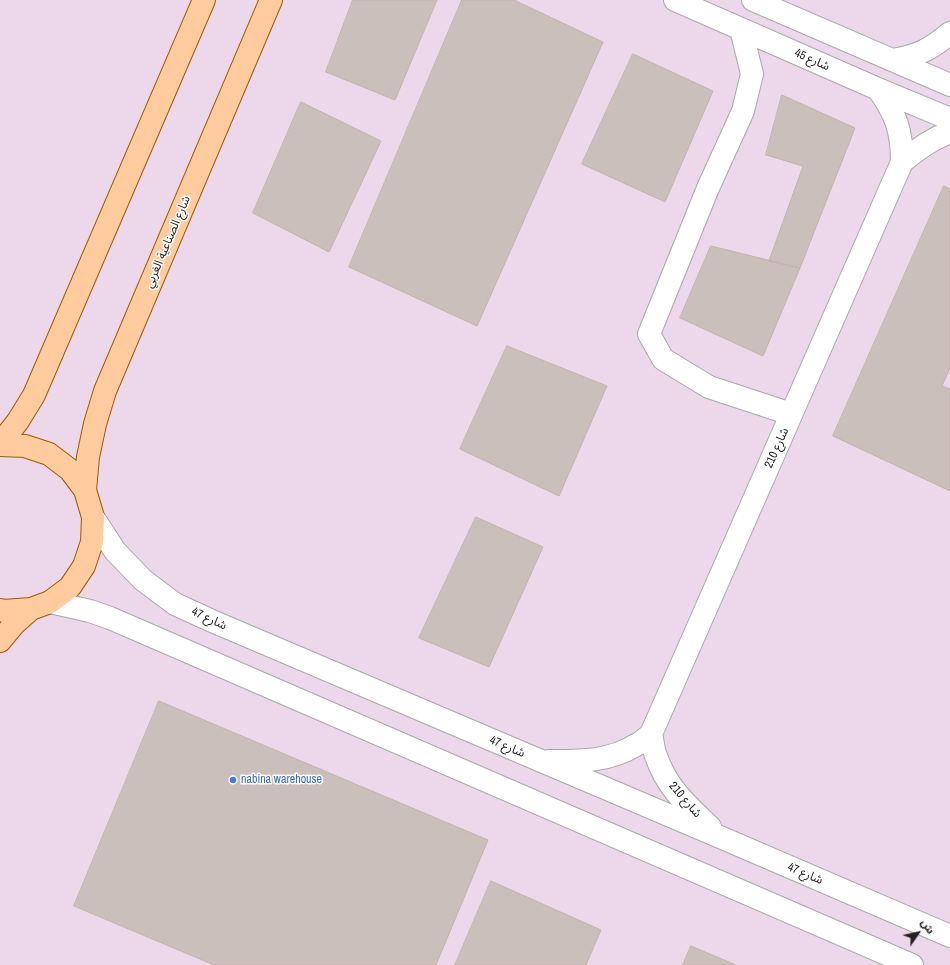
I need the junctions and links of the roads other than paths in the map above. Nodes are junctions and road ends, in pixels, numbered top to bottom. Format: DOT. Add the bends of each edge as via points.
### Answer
graph roads {
  1 [pos="204,0"];
  2 [pos="271,0"];
  3 [pos="674,0"];
  4 [pos="753,0"];
  5 [pos="741,29"];
  6 [pos="950,33"];
  7 [pos="892,60"];
  8 [pos="950,85"];
  9 [pos="878,89"];
  10 [pos="950,119"];
  11 [pos="950,132"];
  12 [pos="902,162"];
  13 [pos="791,414"];
  14 [pos="0,444"];
  15 [pos="85,490"];
  16 [pos="93,517"];
  17 [pos="40,605"];
  18 [pos="0,610"];
  19 [pos="0,640"];
  20 [pos="651,734"];
  21 [pos="540,761"];
  22 [pos="720,837"];
  23 [pos="950,936"];
  24 [pos="912,965"];
  1 -- 14 [label="main road" via="34,395"];
  2 -- 15 [label="main road, شارع الصناعية الغربي" via="105,391 92,437"];
  3 -- 5 [label="street, شارع 45"];
  4 -- 7 [label="street"];
  5 -- 9 [label="street, شارع 45"];
  5 -- 13 [label="street" via="752,74 743,111 708,188 649,334 663,359 709,387"];
  6 -- 7 [label="street" via="923,52"];
  7 -- 8 [label="street"];
  9 -- 10 [label="street, شارع 45"];
  9 -- 12 [label="street, شارع 210" via="891,109 899,131"];
  11 -- 12 [label="street, شارع 210" via="926,143"];
  12 -- 13 [label="street, شارع 210"];
  13 -- 20 [label="street, شارع 210"];
  14 -- 15 [label="main road" via="25,446 49,454 70,470"];
  15 -- 16 [label="main road"];
  16 -- 17 [label="main road" via="92,542 84,566 70,587"];
  16 -- 21 [label="street, شارع 47" via="115,551 143,580 175,604"];
  17 -- 18 [label="main road"];
  17 -- 19 [label="main road" via="14,624"];
  17 -- 24 [label="street" via="90,611 110,618"];
  20 -- 21 [label="street, شارع 210" via="637,745 603,759"];
  20 -- 22 [label="street, شارع 210" via="655,754 673,790"];
  21 -- 22 [label="street, شارع 47"];
  22 -- 23 [label="street, شارع 47"];
}
